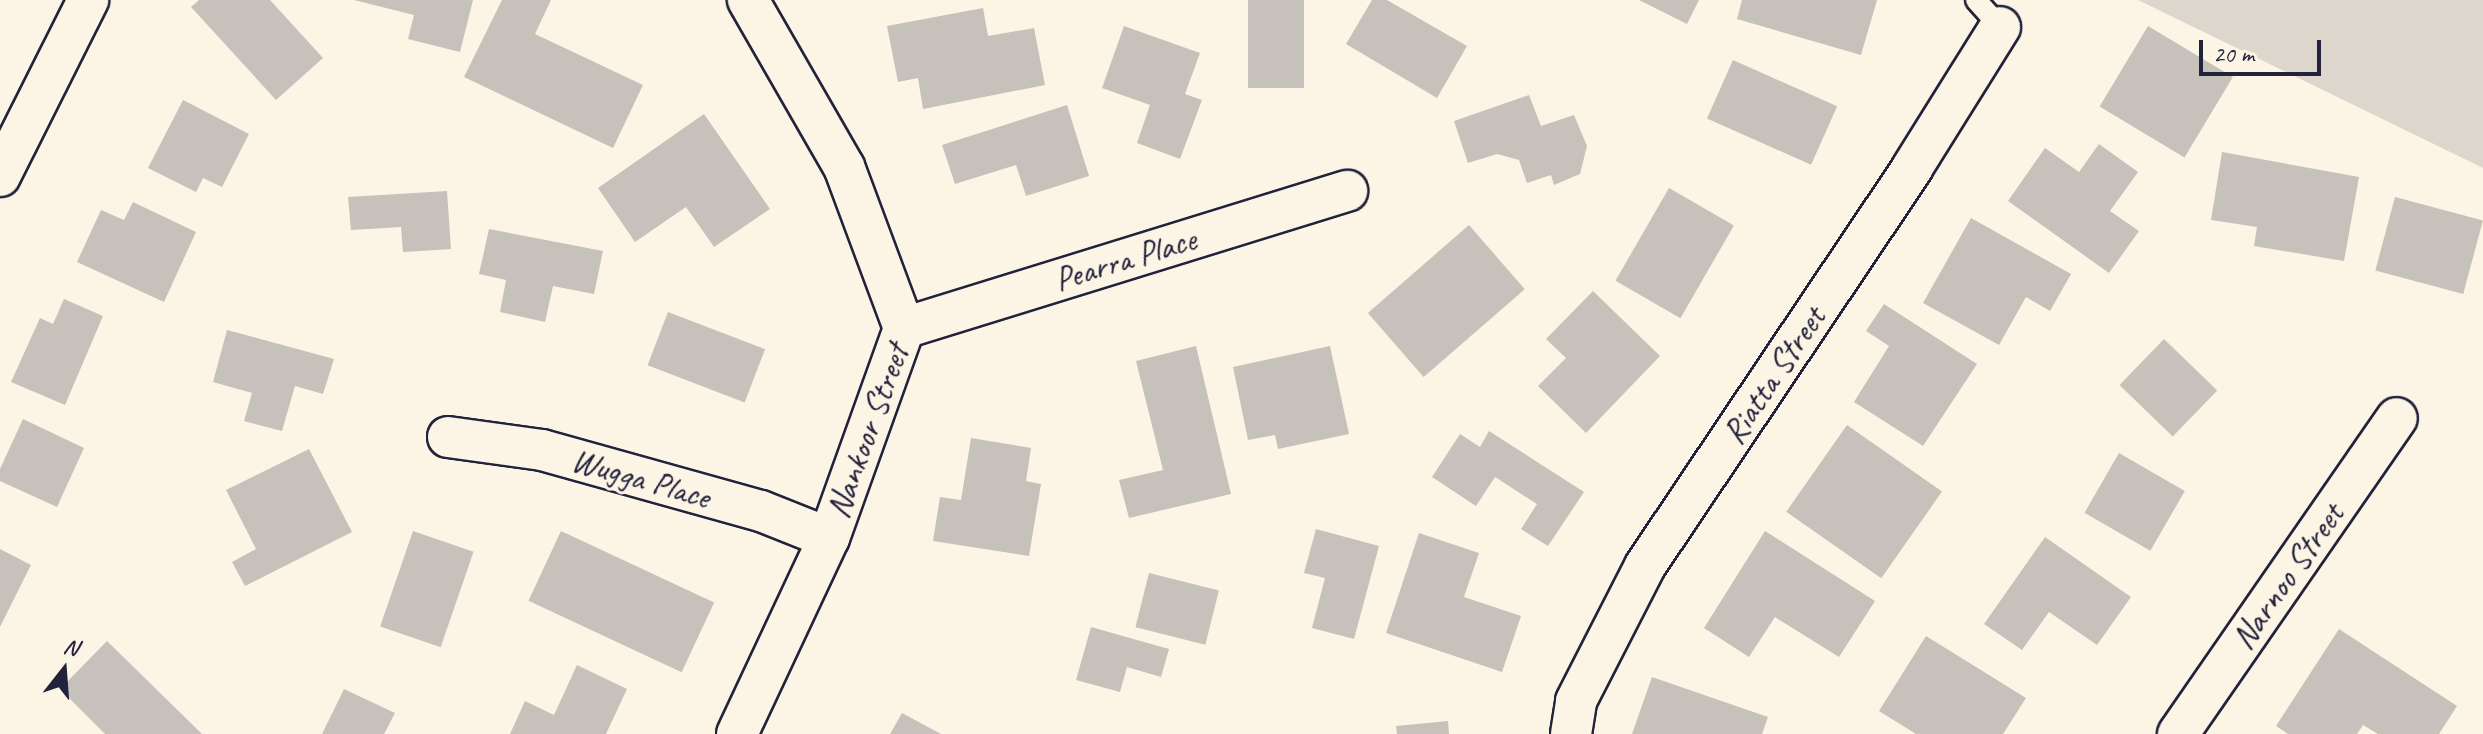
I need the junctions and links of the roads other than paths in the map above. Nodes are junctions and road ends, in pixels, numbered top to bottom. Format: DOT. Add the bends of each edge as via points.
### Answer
graph roads {
  1 [pos="88,0"];
  2 [pos="748,0"];
  3 [pos="1988,13"];
  4 [pos="0,176"];
  5 [pos="1347,191"];
  6 [pos="904,328"];
  7 [pos="2397,418"];
  8 [pos="448,437"];
  9 [pos="829,538"];
  10 [pos="737,734"];
  11 [pos="1571,734"];
  12 [pos="2178,734"];
  1 -- 4 [label="street"];
  2 -- 6 [label="street, Nankoor Street" via="844,167"];
  3 -- 11 [label="street, Riatta Street" via="1912,168 1645,566 1576,701"];
  5 -- 6 [label="street, Pearra Place"];
  6 -- 9 [label="street, Nankoor Street"];
  7 -- 12 [label="street, Narnoo Street"];
  8 -- 9 [label="street, Wugga Place" via="542,450 761,511"];
  9 -- 10 [label="street, Nankoor Street"];
}
